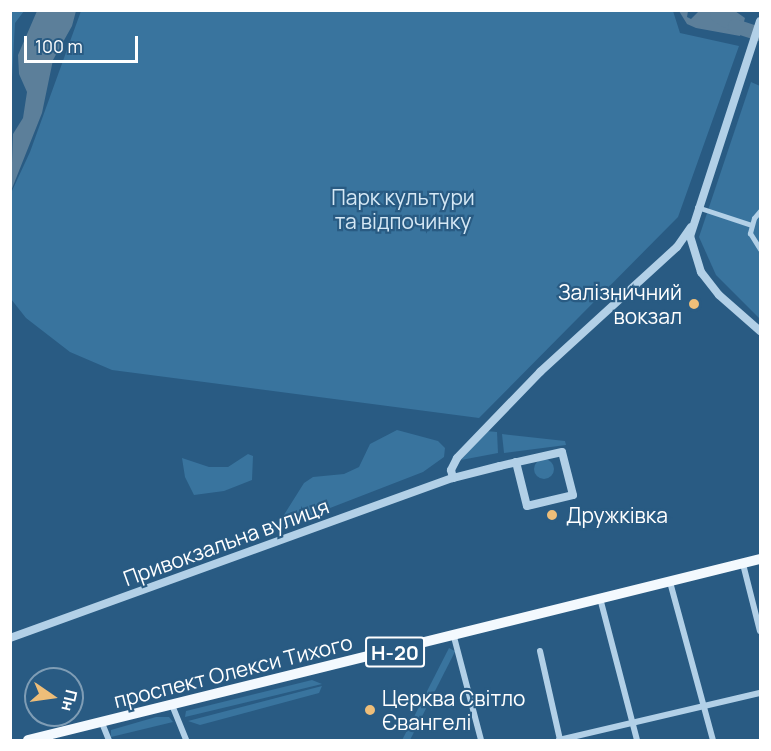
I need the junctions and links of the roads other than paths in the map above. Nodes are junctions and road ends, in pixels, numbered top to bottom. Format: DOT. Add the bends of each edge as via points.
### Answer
graph roads {
  1 [pos="760,21"];
  2 [pos="698,207"];
  3 [pos="760,211"];
  4 [pos="751,225"];
  5 [pos="691,227"];
  6 [pos="760,249"];
  7 [pos="760,331"];
  8 [pos="516,462"];
  9 [pos="453,478"];
  10 [pos="760,559"];
  11 [pos="743,564"];
  12 [pos="670,582"];
  13 [pos="600,598"];
  14 [pos="760,631"];
  15 [pos="454,637"];
  16 [pos="10,638"];
  17 [pos="540,651"];
  18 [pos="760,693"];
  19 [pos="172,705"];
  20 [pos="704,705"];
  21 [pos="102,723"];
  22 [pos="633,723"];
  23 [pos="560,740"];
  24 [pos="28,741"];
  25 [pos="109,741"];
  26 [pos="186,741"];
  27 [pos="481,741"];
  28 [pos="637,741"];
  29 [pos="713,741"];
  1 -- 2 [label="street"];
  2 -- 4 [label="street"];
  2 -- 5 [label="street"];
  3 -- 4 [label="street"];
  4 -- 6 [label="street" via="753,240"];
  5 -- 7 [label="street" via="692,250 701,272 719,295"];
  5 -- 9 [label="street" via="677,247 556,357 470,443 451,470"];
  8 -- 8 [label="street, Привокзальна вулиця" via="527,506 573,495 562,452"];
  8 -- 9 [label="street, Привокзальна вулиця"];
  9 -- 16 [label="street, Привокзальна вулиця"];
  10 -- 11 [label="main road, проспект Олекси Тихого / Н-20"];
  11 -- 12 [label="main road, проспект Олекси Тихого / Н-20"];
  11 -- 14 [label="street"];
  12 -- 13 [label="main road, проспект Олекси Тихого / Н-20"];
  12 -- 20 [label="street"];
  13 -- 15 [label="main road, проспект Олекси Тихого / Н-20"];
  13 -- 22 [label="street"];
  15 -- 19 [label="main road, проспект Олекси Тихого / Н-20"];
  15 -- 27 [label="street"];
  17 -- 23 [label="street"];
  18 -- 20 [label="street"];
  19 -- 21 [label="main road, проспект Олекси Тихого / Н-20"];
  19 -- 26 [label="street"];
  20 -- 22 [label="street"];
  20 -- 29 [label="street"];
  21 -- 24 [label="main road, проспект Олекси Тихого / Н-20"];
  21 -- 25 [label="street"];
  22 -- 23 [label="street"];
  22 -- 28 [label="street"];
}
